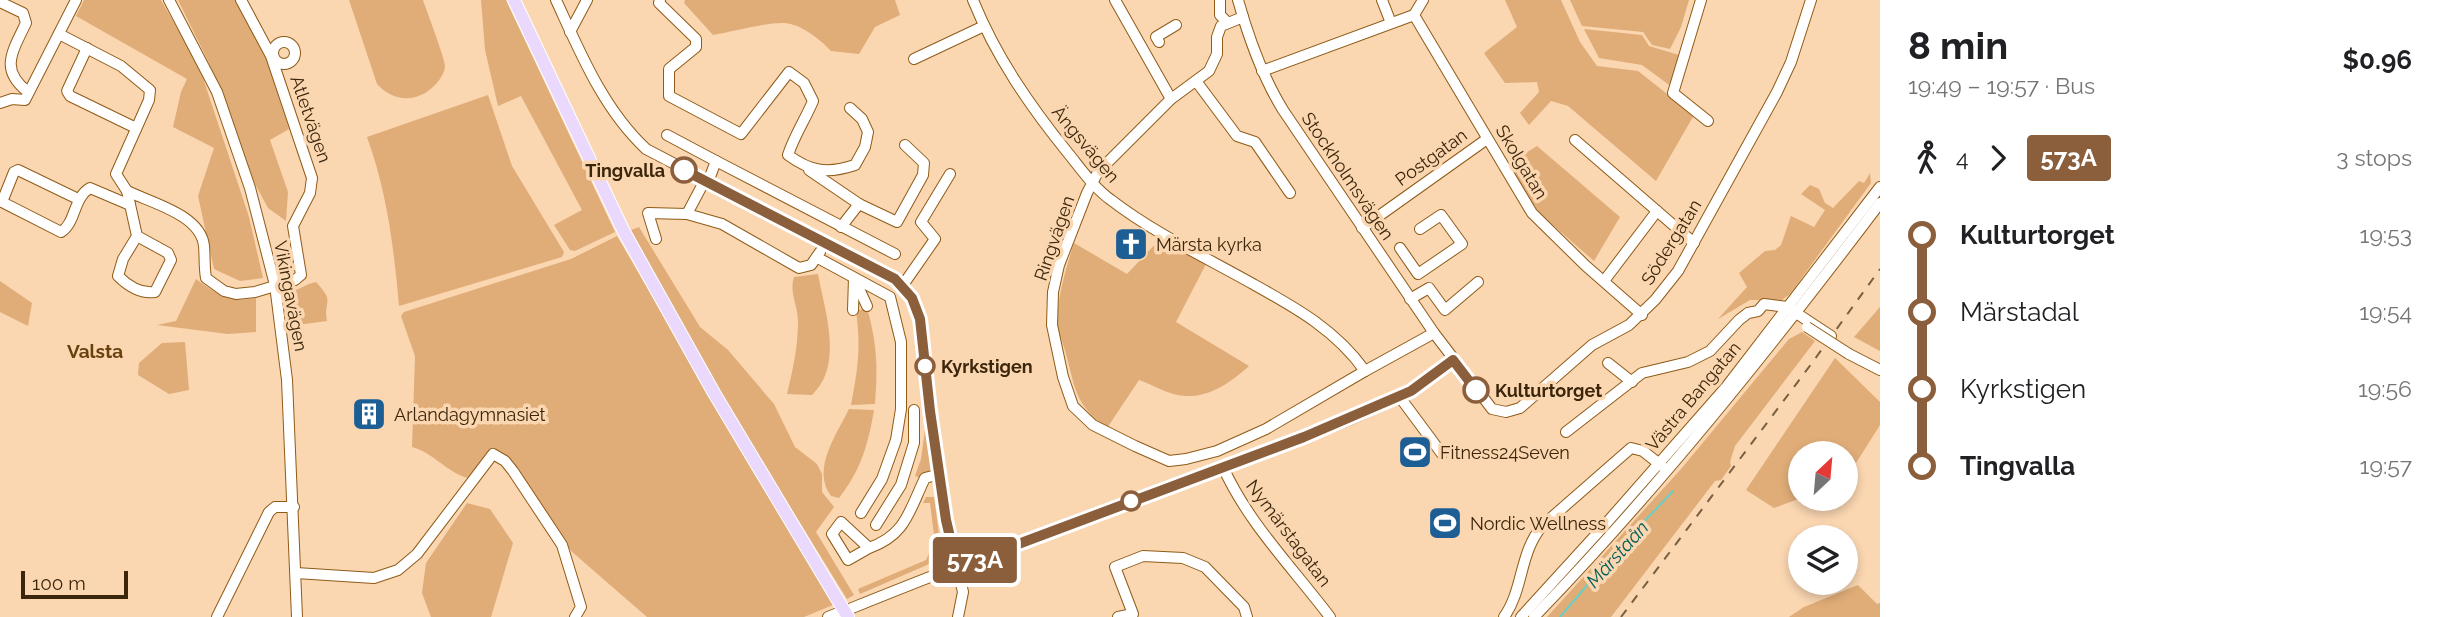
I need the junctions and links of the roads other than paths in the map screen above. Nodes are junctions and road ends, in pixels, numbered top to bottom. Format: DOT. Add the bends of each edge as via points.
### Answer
graph roads {
  1 [pos="76,0"];
  2 [pos="169,0"];
  3 [pos="241,0"];
  4 [pos="514,0"];
  5 [pos="556,0"];
  6 [pos="587,0"];
  7 [pos="660,0"];
  8 [pos="973,0"];
  9 [pos="1115,0"];
  10 [pos="1220,0"];
  11 [pos="1238,0"];
  12 [pos="1382,0"];
  13 [pos="1423,0"];
  14 [pos="1701,0"];
  15 [pos="1811,0"];
  16 [pos="0,2"];
  17 [pos="1414,15"];
  18 [pos="1243,18"];
  19 [pos="1227,22"];
  20 [pos="1391,23"];
  21 [pos="1176,25"];
  22 [pos="984,26"];
  23 [pos="570,32"];
  24 [pos="59,34"];
  25 [pos="263,40"];
  26 [pos="1159,42"];
  27 [pos="86,48"];
  28 [pos="4,58"];
  29 [pos="914,59"];
  30 [pos="274,66"];
  31 [pos="1262,71"];
  32 [pos="1196,81"];
  33 [pos="26,96"];
  34 [pos="1171,99"];
  35 [pos="0,103"];
  36 [pos="850,108"];
  37 [pos="1708,121"];
  38 [pos="136,128"];
  39 [pos="667,135"];
  40 [pos="1487,139"];
  41 [pos="1574,140"];
  42 [pos="905,145"];
  43 [pos="716,161"];
  44 [pos="804,167"];
  45 [pos="950,174"];
  46 [pos="706,181"];
  47 [pos="1092,183"];
  48 [pos="1880,187"];
  49 [pos="127,191"];
  50 [pos="1290,193"];
  51 [pos="777,194"];
  52 [pos="78,199"];
  53 [pos="1880,202"];
  54 [pos="859,204"];
  55 [pos="130,205"];
  56 [pos="1657,211"];
  57 [pos="767,213"];
  58 [pos="687,214"];
  59 [pos="840,226"];
  60 [pos="1362,228"];
  61 [pos="1420,229"];
  62 [pos="137,236"];
  63 [pos="656,239"];
  64 [pos="1694,243"];
  65 [pos="826,244"];
  66 [pos="1400,248"];
  67 [pos="895,254"];
  68 [pos="818,258"];
  69 [pos="854,278"];
  70 [pos="1604,281"];
  71 [pos="1478,282"];
  72 [pos="275,285"];
  73 [pos="903,285"];
  74 [pos="1810,296"];
  75 [pos="1410,299"];
  76 [pos="867,306"];
  77 [pos="853,310"];
  78 [pos="1790,312"];
  79 [pos="1642,314"];
  80 [pos="1811,322"];
  81 [pos="1434,334"];
  82 [pos="1850,352"];
  83 [pos="1453,360"];
  84 [pos="1608,363"];
  85 [pos="1880,364"];
  86 [pos="1365,370"];
  87 [pos="1880,370"];
  88 [pos="1632,382"];
  89 [pos="1399,396"];
  90 [pos="901,409"];
  91 [pos="914,410"];
  92 [pos="930,411"];
  93 [pos="1566,432"];
  94 [pos="1441,454"];
  95 [pos="1662,466"];
  96 [pos="1223,467"];
  97 [pos="940,474"];
  98 [pos="294,507"];
  99 [pos="860,513"];
  100 [pos="876,525"];
  101 [pos="869,548"];
  102 [pos="957,567"];
  103 [pos="296,573"];
  104 [pos="841,614"];
  105 [pos="217,617"];
  106 [pos="297,617"];
  107 [pos="575,617"];
  108 [pos="958,617"];
  109 [pos="1118,617"];
  110 [pos="1247,617"];
  111 [pos="1330,617"];
  112 [pos="1504,617"];
  113 [pos="1521,617"];
  114 [pos="1534,617"];
  1 -- 24 [label="street"];
  2 -- 72 [label="street, Vikingavägen" via="217,92 250,188"];
  3 -- 25 [label="street, Atletvägen"];
  4 -- 104 [label="main road" via="624,232"];
  5 -- 23 [label="street"];
  6 -- 23 [label="street"];
  7 -- 44 [label="street" via="696,39 696,47 669,69 669,96 741,134 789,72 804,83 813,101 788,155"];
  8 -- 22 [label="street, Ängsvägen"];
  9 -- 34 [label="street"];
  10 -- 19 [label="street" via="1220,15"];
  11 -- 18 [label="street, Stockholmsvägen"];
  12 -- 20 [label="street"];
  13 -- 17 [label="street"];
  14 -- 37 [label="street" via="1673,93"];
  15 -- 64 [label="street, Södergatan" via="1777,92"];
  16 -- 28 [label="street" via="23,13 26,23"];
  17 -- 20 [label="street"];
  17 -- 40 [label="street, Skolgatan"];
  18 -- 19 [label="street"];
  18 -- 31 [label="street, Stockholmsvägen"];
  19 -- 32 [label="street, Ringvägen" via="1219,30 1213,64"];
  20 -- 31 [label="street"];
  21 -- 26 [label="street" via="1156,37"];
  22 -- 29 [label="street"];
  22 -- 47 [label="street, Ängsvägen" via="1011,75"];
  23 -- 46 [label="street" via="601,93 631,135 646,149"];
  24 -- 27 [label="street"];
  24 -- 33 [label="street"];
  25 -- 30 [label="street, Atletvägen"];
  25 -- 30 [label="street, Atletvägen" via="283,42 295,52 288,63"];
  27 -- 38 [label="street" via="121,66 150,90"];
  27 -- 38 [label="street" via="67,91 70,96"];
  28 -- 33 [label="street" via="12,83"];
  30 -- 72 [label="street, Atletvägen" via="312,178 310,193 293,226 301,275"];
  31 -- 60 [label="street, Stockholmsvägen"];
  32 -- 34 [label="street, Ringvägen"];
  32 -- 50 [label="street" via="1237,136 1255,142"];
  33 -- 35 [label="street"];
  34 -- 47 [label="street, Ringvägen" via="1103,164"];
  36 -- 44 [label="street" via="869,132 855,165 821,171"];
  38 -- 49 [label="street" via="116,174"];
  39 -- 43 [label="street"];
  40 -- 60 [label="street, Postgatan"];
  40 -- 70 [label="street, Skolgatan" via="1532,213"];
  41 -- 56 [label="street"];
  42 -- 54 [label="street" via="924,163 923,176 897,222"];
  43 -- 46 [label="street"];
  43 -- 51 [label="street"];
  44 -- 54 [label="street"];
  45 -- 73 [label="street" via="920,222 935,239"];
  46 -- 57 [label="street"];
  46 -- 58 [label="street"];
  47 -- 86 [label="street, Ängsvägen" via="1109,200 1155,229 1332,332"];
  47 -- 86 [label="street, Ringvägen" via="1059,265 1052,325 1073,406 1093,425 1169,461 1186,459 1266,429"];
  48 -- 78 [label="street, Västra Bangatan"];
  49 -- 55 [label="street"];
  49 -- 72 [label="street" via="197,227 204,244 206,278 224,291 246,294"];
  51 -- 57 [label="street"];
  51 -- 59 [label="street"];
  52 -- 52 [label="street" via="67,228 61,232 2,202 18,170"];
  52 -- 55 [label="street" via="90,188"];
  53 -- 74 [label="street, Västra Bangatan"];
  54 -- 59 [label="street"];
  55 -- 62 [label="street"];
  56 -- 64 [label="street"];
  56 -- 70 [label="street"];
  57 -- 65 [label="street"];
  58 -- 63 [label="street" via="648,213"];
  58 -- 68 [label="street" via="722,224 799,268"];
  59 -- 65 [label="street"];
  59 -- 67 [label="street"];
  60 -- 75 [label="street, Stockholmsvägen"];
  61 -- 66 [label="street" via="1441,215 1462,244 1418,274"];
  62 -- 62 [label="street" via="118,276 146,293 155,292 171,260 168,253"];
  64 -- 79 [label="street, Södergatan" via="1678,271"];
  65 -- 68 [label="street"];
  65 -- 73 [label="street"];
  68 -- 69 [label="street"];
  69 -- 76 [label="street"];
  69 -- 77 [label="street"];
  69 -- 90 [label="street" via="890,297 901,342"];
  70 -- 79 [label="street, Skolgatan"];
  71 -- 75 [label="street" via="1445,310 1429,288"];
  72 -- 98 [label="street, Vikingavägen" via="288,380"];
  73 -- 92 [label="street" via="920,319"];
  74 -- 78 [label="street, Västra Bangatan"];
  74 -- 80 [label="street"];
  75 -- 81 [label="street, Stockholmsvägen"];
  78 -- 80 [label="street"];
  78 -- 88 [label="street" via="1764,304 1739,320 1699,358 1642,373"];
  78 -- 95 [label="street, Västra Bangatan"];
  79 -- 83 [label="street, Södergatan" via="1592,345 1520,408 1506,412 1492,409"];
  80 -- 82 [label="street, bridge"];
  80 -- 82 [label="street"];
  81 -- 83 [label="street, Stockholmsvägen"];
  81 -- 86 [label="street, Ringvägen"];
  82 -- 85 [label="street"];
  82 -- 87 [label="street"];
  83 -- 89 [label="street"];
  84 -- 88 [label="street"];
  88 -- 93 [label="street"];
  89 -- 94 [label="street"];
  89 -- 96 [label="street"];
  90 -- 91 [label="street"];
  90 -- 99 [label="street" via="882,479"];
  91 -- 92 [label="street"];
  91 -- 100 [label="street" via="914,443 901,485"];
  92 -- 97 [label="street"];
  95 -- 112 [label="street" via="1637,448 1626,450 1543,526 1531,541"];
  95 -- 113 [label="street, Västra Bangatan"];
  95 -- 114 [label="street, Västra Bangatan"];
  96 -- 102 [label="street"];
  96 -- 111 [label="street, Nymärstagatan" via="1271,544"];
  97 -- 101 [label="street" via="925,478 902,527 887,542"];
  97 -- 102 [label="street"];
  98 -- 103 [label="street, Vikingavägen"];
  98 -- 105 [label="street" via="275,507 269,512"];
  102 -- 104 [label="street"];
  102 -- 108 [label="street" via="962,592"];
  103 -- 106 [label="street, Vikingavägen"];
  103 -- 107 [label="street" via="374,578 398,570 417,554 493,454 513,471 562,545 581,607"];
  109 -- 110 [label="street" via="1133,614 1115,567 1143,556 1183,558 1205,567 1244,607"];
}
